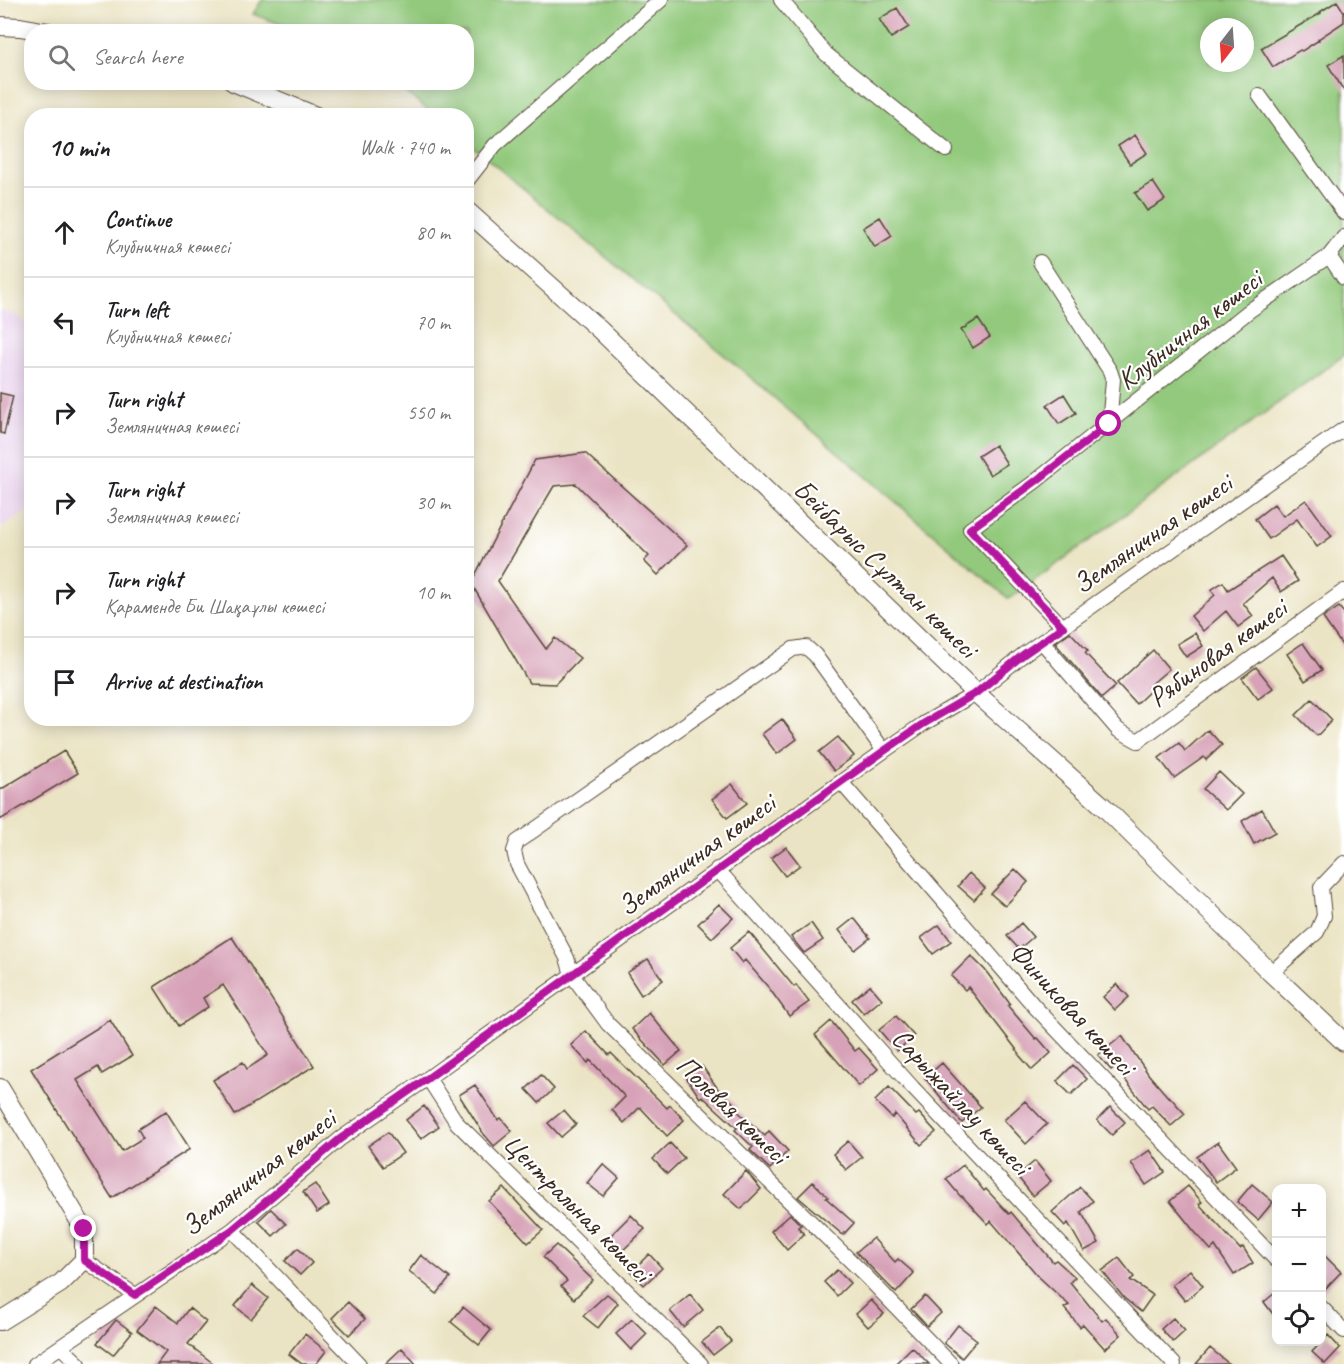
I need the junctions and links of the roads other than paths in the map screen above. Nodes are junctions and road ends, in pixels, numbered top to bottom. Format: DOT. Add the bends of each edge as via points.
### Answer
graph roads {
  1 [pos="661,0"];
  2 [pos="782,0"];
  3 [pos="0,26"];
  4 [pos="24,28"];
  5 [pos="253,90"];
  6 [pos="1259,95"];
  7 [pos="296,108"];
  8 [pos="946,150"];
  9 [pos="474,172"];
  10 [pos="1344,213"];
  11 [pos="474,217"];
  12 [pos="1344,237"];
  13 [pos="1329,256"];
  14 [pos="1040,262"];
  15 [pos="1344,278"];
  16 [pos="1109,424"];
  17 [pos="1344,429"];
  18 [pos="1344,591"];
  19 [pos="1063,627"];
  20 [pos="1042,642"];
  21 [pos="976,693"];
  22 [pos="884,751"];
  23 [pos="841,782"];
  24 [pos="1344,863"];
  25 [pos="717,869"];
  26 [pos="1271,973"];
  27 [pos="572,975"];
  28 [pos="1344,1042"];
  29 [pos="428,1078"];
  30 [pos="0,1088"];
  31 [pos="232,1230"];
  32 [pos="1272,1256"];
  33 [pos="84,1260"];
  34 [pos="135,1295"];
  35 [pos="1326,1312"];
  36 [pos="0,1321"];
  37 [pos="1344,1331"];
  38 [pos="61,1347"];
  39 [pos="35,1364"];
  40 [pos="79,1364"];
  41 [pos="359,1364"];
  42 [pos="701,1364"];
  43 [pos="951,1364"];
  44 [pos="1174,1364"];
  1 -- 9 [label="street" via="495,145"];
  2 -- 8 [label="street" via="826,54"];
  3 -- 4 [label="street"];
  5 -- 7 [label="street"];
  6 -- 10 [label="street"];
  11 -- 21 [label="street, Бейбарыс Сұлтан көшесі" via="600,330"];
  12 -- 13 [label="street, Клубничная көшесі"];
  13 -- 15 [label="street"];
  13 -- 16 [label="street, Клубничная көшесі" via="1249,311"];
  14 -- 16 [label="street" via="1110,371 1113,380"];
  16 -- 19 [label="street, Клубничная көшесі" via="970,529"];
  17 -- 19 [label="street, Земляничная көшесі"];
  18 -- 20 [label="street, Рябиновая көшесі" via="1138,741 1118,730"];
  19 -- 20 [label="street, Земляничная көшесі"];
  20 -- 21 [label="street, Земляничная көшесі"];
  21 -- 22 [label="street, Земляничная көшесі"];
  21 -- 26 [label="street, Бейбарыс Сұлтан көшесі" via="1104,807"];
  22 -- 23 [label="street, Земляничная көшесі"];
  22 -- 27 [label="street, Полевая көшесі" via="815,655 806,647 793,649 517,842 514,851 518,864"];
  23 -- 25 [label="street, Земляничная көшесі"];
  23 -- 32 [label="street, Финиковая көшесі" via="1035,1007"];
  24 -- 26 [label="street" via="1321,887 1324,916 1317,932"];
  25 -- 27 [label="street, Земляничная көшесі"];
  25 -- 44 [label="street, Сарыжайлау көшесі" via="913,1088"];
  26 -- 28 [label="street, Бейбарыс Сұлтан көшесі"];
  27 -- 29 [label="street, Земляничная көшесі"];
  27 -- 43 [label="street, Полевая көшесі" via="608,1024"];
  29 -- 31 [label="street, Земляничная көшесі" via="340,1139"];
  29 -- 42 [label="street, Центральная көшесі" via="457,1123"];
  30 -- 33 [label="street" via="84,1229"];
  31 -- 34 [label="street, Земляничная көшесі"];
  31 -- 41 [label="street"];
  33 -- 34 [label="street"];
  33 -- 36 [label="street" via="61,1283"];
  34 -- 38 [label="street, Земляничная көшесі"];
  35 -- 37 [label="street"];
  38 -- 39 [label="street, Земляничная көшесі"];
  38 -- 40 [label="street"];
}
